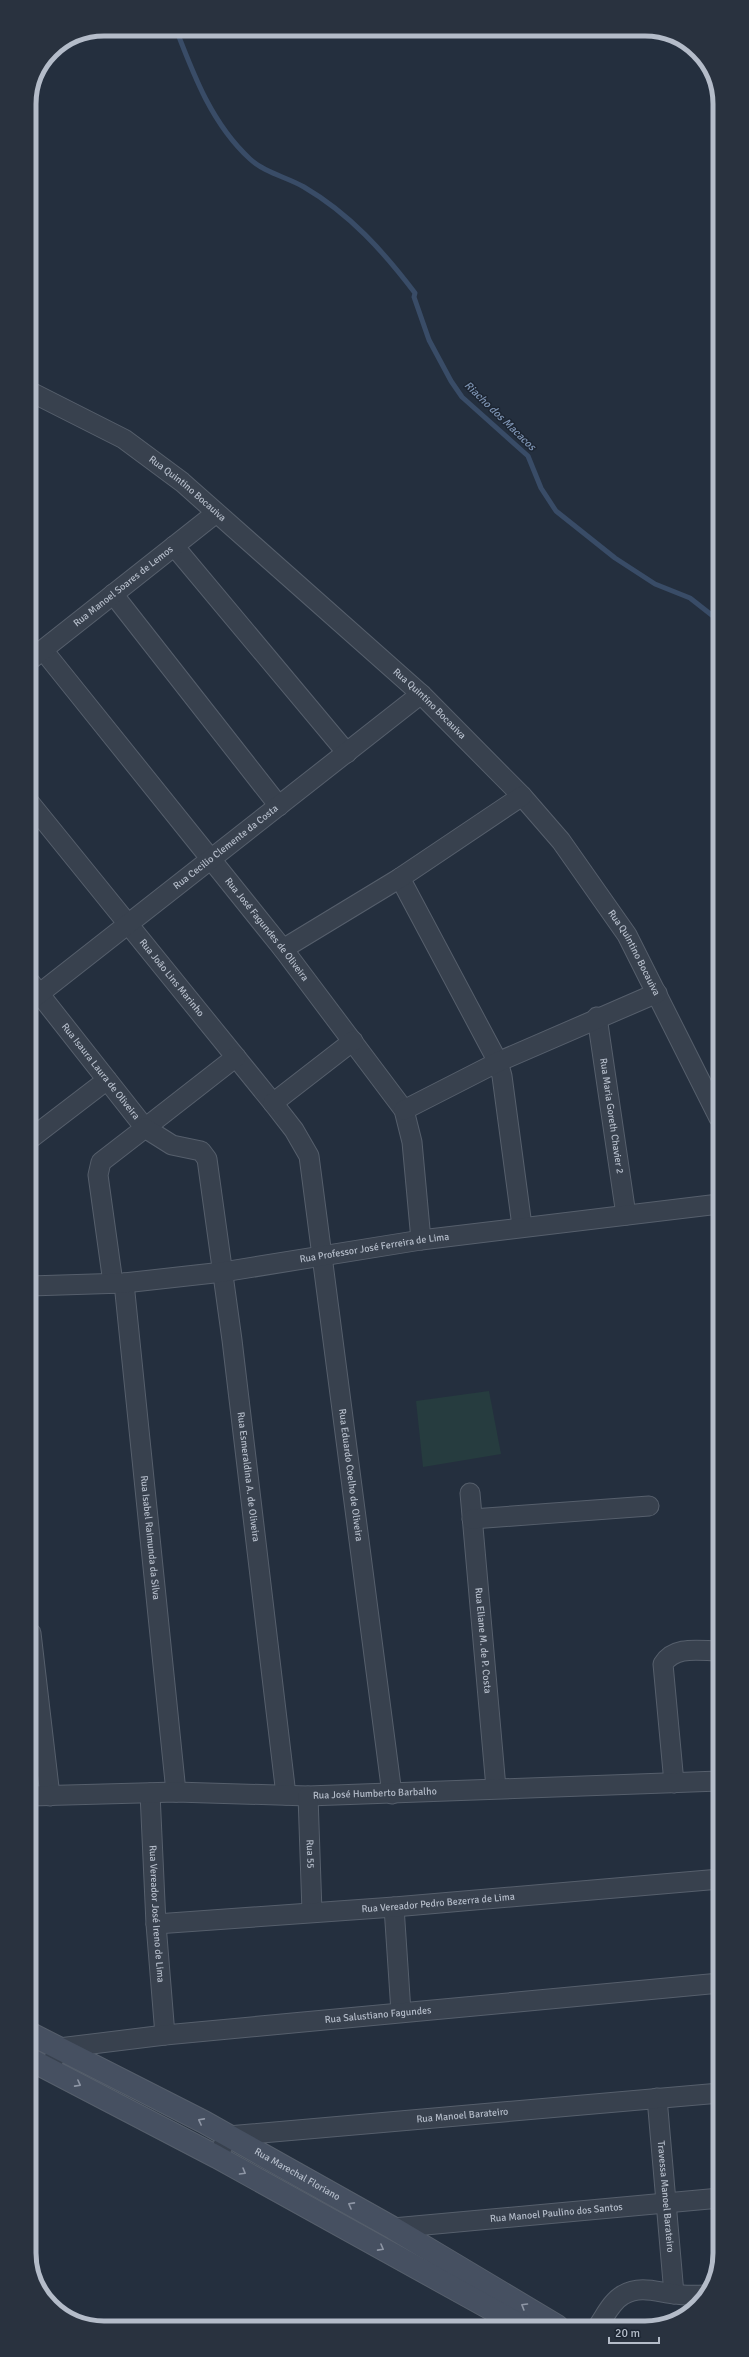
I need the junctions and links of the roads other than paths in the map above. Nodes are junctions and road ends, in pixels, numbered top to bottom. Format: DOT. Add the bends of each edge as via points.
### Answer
graph roads {
  1 [pos="36,395"];
  2 [pos="216,513"];
  3 [pos="174,546"];
  4 [pos="113,594"];
  5 [pos="36,655"];
  6 [pos="421,694"];
  7 [pos="347,753"];
  8 [pos="522,796"];
  9 [pos="279,806"];
  10 [pos="36,810"];
  11 [pos="211,860"];
  12 [pos="400,878"];
  13 [pos="128,924"];
  14 [pos="283,949"];
  15 [pos="36,990"];
  16 [pos="657,993"];
  17 [pos="36,996"];
  18 [pos="597,1017"];
  19 [pos="352,1041"];
  20 [pos="236,1057"];
  21 [pos="498,1062"];
  22 [pos="107,1080"];
  23 [pos="273,1103"];
  24 [pos="713,1106"];
  25 [pos="404,1110"];
  26 [pos="145,1128"];
  27 [pos="36,1133"];
  28 [pos="310,1156"];
  29 [pos="713,1205"];
  30 [pos="626,1215"];
  31 [pos="522,1226"];
  32 [pos="421,1240"];
  33 [pos="322,1257"];
  34 [pos="223,1272"];
  35 [pos="118,1283"];
  36 [pos="36,1286"];
  37 [pos="470,1493"];
  38 [pos="649,1506"];
  39 [pos="472,1519"];
  40 [pos="713,1651"];
  41 [pos="36,1676"];
  42 [pos="713,1781"];
  43 [pos="674,1783"];
  44 [pos="496,1788"];
  45 [pos="176,1792"];
  46 [pos="150,1793"];
  47 [pos="392,1794"];
  48 [pos="286,1795"];
  49 [pos="36,1796"];
  50 [pos="50,1796"];
  51 [pos="308,1796"];
  52 [pos="713,1880"];
  53 [pos="394,1908"];
  54 [pos="312,1912"];
  55 [pos="156,1924"];
  56 [pos="713,1984"];
  57 [pos="401,2012"];
  58 [pos="165,2034"];
  59 [pos="36,2036"];
  60 [pos="59,2048"];
  61 [pos="40,2065"];
  62 [pos="713,2094"];
  63 [pos="657,2098"];
  64 [pos="228,2136"];
  65 [pos="217,2157"];
  66 [pos="713,2199"];
  67 [pos="666,2202"];
  68 [pos="371,2215"];
  69 [pos="393,2228"];
  70 [pos="360,2237"];
  71 [pos="698,2296"];
  72 [pos="685,2298"];
  73 [pos="498,2320"];
  74 [pos="549,2321"];
  75 [pos="601,2321"];
  1 -- 2 [label="street, Rua Quintino Bocauiva" via="124,439"];
  2 -- 3 [label="street, Rua Manoel Soares de Lemos"];
  2 -- 6 [label="street, Rua Quintino Bocauiva"];
  3 -- 4 [label="street, Rua Manoel Soares de Lemos"];
  3 -- 7 [label="street"];
  4 -- 5 [label="street, Rua Manoel Soares de Lemos"];
  4 -- 9 [label="street"];
  5 -- 11 [label="street, Rua José Fagundes de Oliveira"];
  6 -- 7 [label="street, Rua Cecilio Clemente da Costa"];
  6 -- 8 [label="street, Rua Quintino Bocauiva"];
  7 -- 9 [label="street, Rua Cecilio Clemente da Costa"];
  8 -- 12 [label="street"];
  8 -- 16 [label="street, Rua Quintino Bocauiva" via="561,841 597,890 627,936"];
  9 -- 11 [label="street, Rua Cecilio Clemente da Costa"];
  10 -- 13 [label="street, Rua João Lins Marinho"];
  11 -- 13 [label="street, Rua Cecilio Clemente da Costa"];
  11 -- 14 [label="street, Rua José Fagundes de Oliveira"];
  12 -- 14 [label="street"];
  12 -- 21 [label="street"];
  13 -- 15 [label="street, Rua Cecilio Clemente da Costa"];
  13 -- 20 [label="street, Rua João Lins Marinho"];
  14 -- 19 [label="street, Rua José Fagundes de Oliveira"];
  16 -- 18 [label="street"];
  16 -- 24 [label="street, Rua Quintino Bocauiva"];
  17 -- 22 [label="street, Rua Isaura Laura de Oliveira"];
  18 -- 21 [label="street"];
  18 -- 30 [label="street, Rua Maria Goreth Chavier 2"];
  19 -- 23 [label="street"];
  19 -- 25 [label="street, Rua José Fagundes de Oliveira"];
  20 -- 23 [label="street, Rua João Lins Marinho"];
  20 -- 26 [label="street, Rua Isaura Laura de Oliveira"];
  21 -- 25 [label="street"];
  21 -- 31 [label="street"];
  22 -- 26 [label="street, Rua Isaura Laura de Oliveira"];
  22 -- 27 [label="street"];
  23 -- 28 [label="street, Rua João Lins Marinho"];
  25 -- 32 [label="street, Rua José Fagundes de Oliveira" via="412,1142"];
  26 -- 34 [label="street, Rua Esmeraldina A. de Oliveira" via="172,1145 201,1151 206,1159"];
  26 -- 35 [label="street, Rua Isabel Raimunda da Silva" via="101,1162 98,1175"];
  28 -- 33 [label="street, Rua Eduardo Coelho de Oliveira"];
  29 -- 30 [label="street, Rua Professor José Ferreira de Lima"];
  30 -- 31 [label="street, Rua Professor José Ferreira de Lima"];
  31 -- 32 [label="street, Rua Professor José Ferreira de Lima"];
  32 -- 33 [label="street, Rua Professor José Ferreira de Lima"];
  33 -- 34 [label="street, Rua Professor José Ferreira de Lima"];
  33 -- 47 [label="street, Rua Eduardo Coelho de Oliveira"];
  34 -- 35 [label="street, Rua Professor José Ferreira de Lima"];
  34 -- 48 [label="street, Rua Esmeraldina A. de Oliveira"];
  35 -- 36 [label="street, Rua Professor José Ferreira de Lima"];
  35 -- 45 [label="street, Rua Isabel Raimunda da Silva"];
  37 -- 39 [label="street, Rua Eliane M. de P. Costa"];
  38 -- 39 [label="street"];
  39 -- 44 [label="street, Rua Eliane M. de P. Costa"];
  40 -- 43 [label="street" via="673,1653 663,1664"];
  41 -- 50 [label="street"];
  42 -- 43 [label="street, Rua José Humberto Barbalho"];
  43 -- 44 [label="street, Rua José Humberto Barbalho"];
  44 -- 47 [label="street, Rua José Humberto Barbalho"];
  45 -- 46 [label="street, Rua José Humberto Barbalho"];
  45 -- 48 [label="street, Rua José Humberto Barbalho"];
  46 -- 50 [label="street, Rua José Humberto Barbalho"];
  46 -- 55 [label="street, Rua Vereador José Ireno de Lima"];
  47 -- 51 [label="street, Rua José Humberto Barbalho"];
  48 -- 51 [label="street, Rua José Humberto Barbalho"];
  49 -- 50 [label="street, Rua José Humberto Barbalho"];
  51 -- 54 [label="street, Rua 55"];
  52 -- 53 [label="street, Rua Vereador Pedro Bezerra de Lima"];
  53 -- 54 [label="street, Rua Vereador Pedro Bezerra de Lima"];
  53 -- 57 [label="street"];
  54 -- 55 [label="street, Rua Vereador Pedro Bezerra de Lima"];
  55 -- 58 [label="street, Rua Vereador José Ireno de Lima"];
  56 -- 57 [label="street, Rua Salustiano Fagundes"];
  57 -- 58 [label="street, Rua Salustiano Fagundes"];
  58 -- 60 [label="street, Rua Salustiano Fagundes"];
  59 -- 60 [label="street, Rua Marechal Floriano"];
  60 -- 61 [label="street"];
  64 -- 60 [label="street, Rua Marechal Floriano, one-way"];
  61 -- 65 [label="street, one-way"];
  62 -- 63 [label="street, Rua Manoel Barateiro"];
  63 -- 64 [label="street, Rua Manoel Barateiro"];
  63 -- 67 [label="street, Travessa Manoel Barateiro"];
  64 -- 65 [label="street"];
  68 -- 64 [label="street, Rua Marechal Floriano, one-way"];
  65 -- 70 [label="street, one-way"];
  66 -- 67 [label="street, Rua Manoel Paulino dos Santos"];
  67 -- 69 [label="street, Rua Manoel Paulino dos Santos"];
  67 -- 72 [label="street, Travessa Manoel Barateiro"];
  68 -- 69 [label="street, Rua Marechal Floriano"];
  68 -- 70 [label="street"];
  74 -- 69 [label="street, Rua Marechal Floriano, one-way"];
  70 -- 73 [label="street, one-way"];
  71 -- 72 [label="street"];
  72 -- 75 [label="street" via="654,2290 623,2295"];
}
